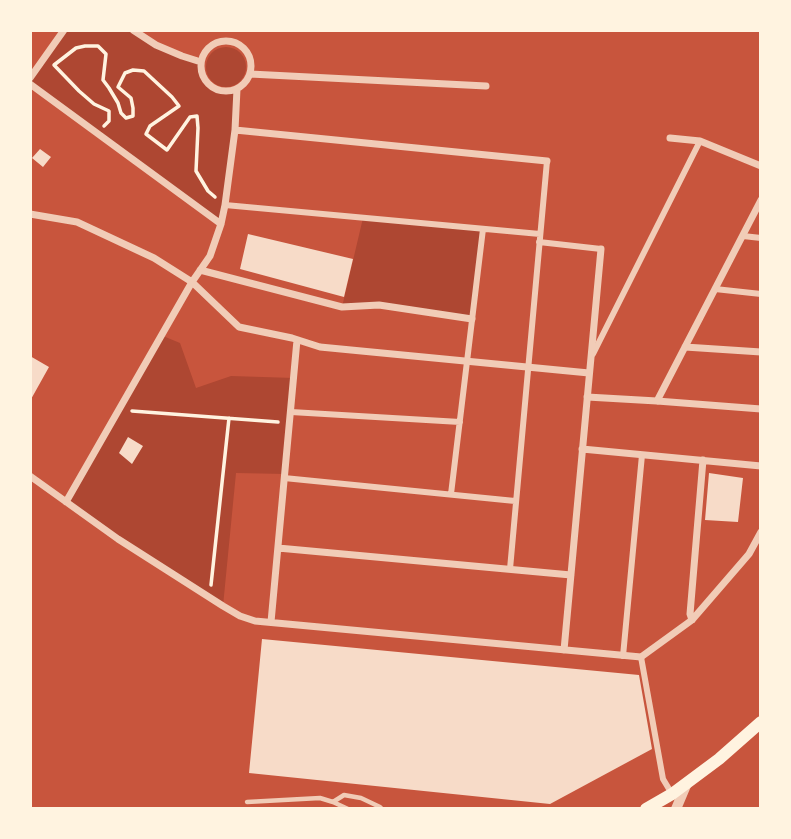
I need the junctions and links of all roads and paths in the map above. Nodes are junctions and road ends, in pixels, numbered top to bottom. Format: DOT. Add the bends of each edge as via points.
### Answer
graph roads {
  1 [pos="64,30"];
  2 [pos="133,30"];
  3 [pos="201,62"];
  4 [pos="250,74"];
  5 [pos="30,78"];
  6 [pos="30,85"];
  7 [pos="486,86"];
  8 [pos="237,89"];
  9 [pos="235,130"];
  10 [pos="96,132"];
  11 [pos="670,138"];
  12 [pos="701,141"];
  13 [pos="547,161"];
  14 [pos="761,166"];
  15 [pos="761,200"];
  16 [pos="225,205"];
  17 [pos="30,214"];
  18 [pos="221,224"];
  19 [pos="483,229"];
  20 [pos="743,236"];
  21 [pos="539,238"];
  22 [pos="761,238"];
  23 [pos="601,248"];
  24 [pos="200,270"];
  25 [pos="192,282"];
  26 [pos="715,289"];
  27 [pos="761,294"];
  28 [pos="472,319"];
  29 [pos="297,340"];
  30 [pos="685,347"];
  31 [pos="761,352"];
  32 [pos="590,358"];
  33 [pos="467,362"];
  34 [pos="527,367"];
  35 [pos="589,373"];
  36 [pos="587,397"];
  37 [pos="657,401"];
  38 [pos="761,410"];
  39 [pos="119,411"];
  40 [pos="290,412"];
  41 [pos="229,418"];
  42 [pos="460,422"];
  43 [pos="290,423"];
  44 [pos="582,449"];
  45 [pos="642,455"];
  46 [pos="703,460"];
  47 [pos="761,466"];
  48 [pos="30,476"];
  49 [pos="284,478"];
  50 [pos="451,495"];
  51 [pos="515,501"];
  52 [pos="66,502"];
  53 [pos="761,532"];
  54 [pos="278,548"];
  55 [pos="510,569"];
  56 [pos="571,575"];
  57 [pos="209,597"];
  58 [pos="692,620"];
  59 [pos="271,622"];
  60 [pos="565,650"];
  61 [pos="623,656"];
  62 [pos="641,657"];
  63 [pos="761,722"];
  64 [pos="687,783"];
  65 [pos="671,794"];
  66 [pos="247,802"];
  67 [pos="334,802"];
  68 [pos="348,809"];
  69 [pos="382,809"];
  70 [pos="646,809"];
  71 [pos="676,809"];
  1 -- 5 [label="street"];
  2 -- 3 [label="street" via="156,45"];
  3 -- 4 [label="street" via="216,43 232,42 250,57"];
  3 -- 8 [label="street" via="202,75 210,86 222,91"];
  4 -- 7 [label="street"];
  4 -- 8 [label="street"];
  6 -- 10 [label="street"];
  8 -- 9 [label="street"];
  9 -- 13 [label="street"];
  9 -- 16 [label="street"];
  10 -- 16 [label="path" via="109,121 109,111 94,104 54,65 85,46 98,46 106,54 103,80 126,118 133,116 131,98 118,86 125,73 144,71 172,97 179,106 150,126 146,134 167,150 190,117 197,116 196,171 208,191"];
  10 -- 18 [label="street"];
  11 -- 12 [label="street"];
  12 -- 14 [label="street"];
  12 -- 32 [label="street"];
  13 -- 21 [label="street"];
  15 -- 20 [label="street"];
  16 -- 18 [label="street"];
  16 -- 19 [label="street"];
  17 -- 25 [label="street" via="77,222 154,258"];
  18 -- 24 [label="street"];
  19 -- 21 [label="street"];
  19 -- 28 [label="street"];
  20 -- 22 [label="street"];
  20 -- 26 [label="street"];
  21 -- 23 [label="street"];
  21 -- 34 [label="street"];
  23 -- 32 [label="street"];
  24 -- 25 [label="street"];
  24 -- 28 [label="street" via="342,307 379,305"];
  25 -- 29 [label="street" via="239,327"];
  25 -- 39 [label="street"];
  26 -- 27 [label="street"];
  26 -- 30 [label="street"];
  28 -- 33 [label="street"];
  29 -- 33 [label="street" via="320,347"];
  29 -- 40 [label="street"];
  30 -- 31 [label="street"];
  30 -- 37 [label="street"];
  32 -- 35 [label="street"];
  33 -- 34 [label="street"];
  33 -- 42 [label="street"];
  34 -- 35 [label="street"];
  34 -- 51 [label="street"];
  35 -- 36 [label="street"];
  36 -- 37 [label="street"];
  36 -- 44 [label="street"];
  37 -- 38 [label="street"];
  39 -- 41 [label="path"];
  39 -- 52 [label="street"];
  40 -- 42 [label="street"];
  40 -- 43 [label="street"];
  41 -- 43 [label="path"];
  41 -- 57 [label="path"];
  42 -- 50 [label="street"];
  43 -- 49 [label="street"];
  44 -- 45 [label="street"];
  44 -- 56 [label="street"];
  45 -- 46 [label="street"];
  45 -- 61 [label="street"];
  46 -- 47 [label="street"];
  46 -- 58 [label="street"];
  48 -- 52 [label="street"];
  49 -- 50 [label="street"];
  49 -- 54 [label="street"];
  50 -- 51 [label="street"];
  51 -- 55 [label="street"];
  52 -- 57 [label="street"];
  53 -- 58 [label="street" via="749,554"];
  54 -- 55 [label="street"];
  54 -- 59 [label="street"];
  55 -- 56 [label="street"];
  56 -- 60 [label="street"];
  57 -- 59 [label="street" via="240,616"];
  58 -- 62 [label="street"];
  59 -- 60 [label="street"];
  60 -- 61 [label="street"];
  61 -- 62 [label="street"];
  62 -- 65 [label="street" via="663,779"];
  63 -- 64 [label="main road"];
  64 -- 65 [label="main road"];
  64 -- 71 [label="street"];
  65 -- 70 [label="main road"];
  66 -- 67 [label="lane" via="320,798"];
  67 -- 68 [label="lane"];
  67 -- 69 [label="lane" via="344,795"];
}
